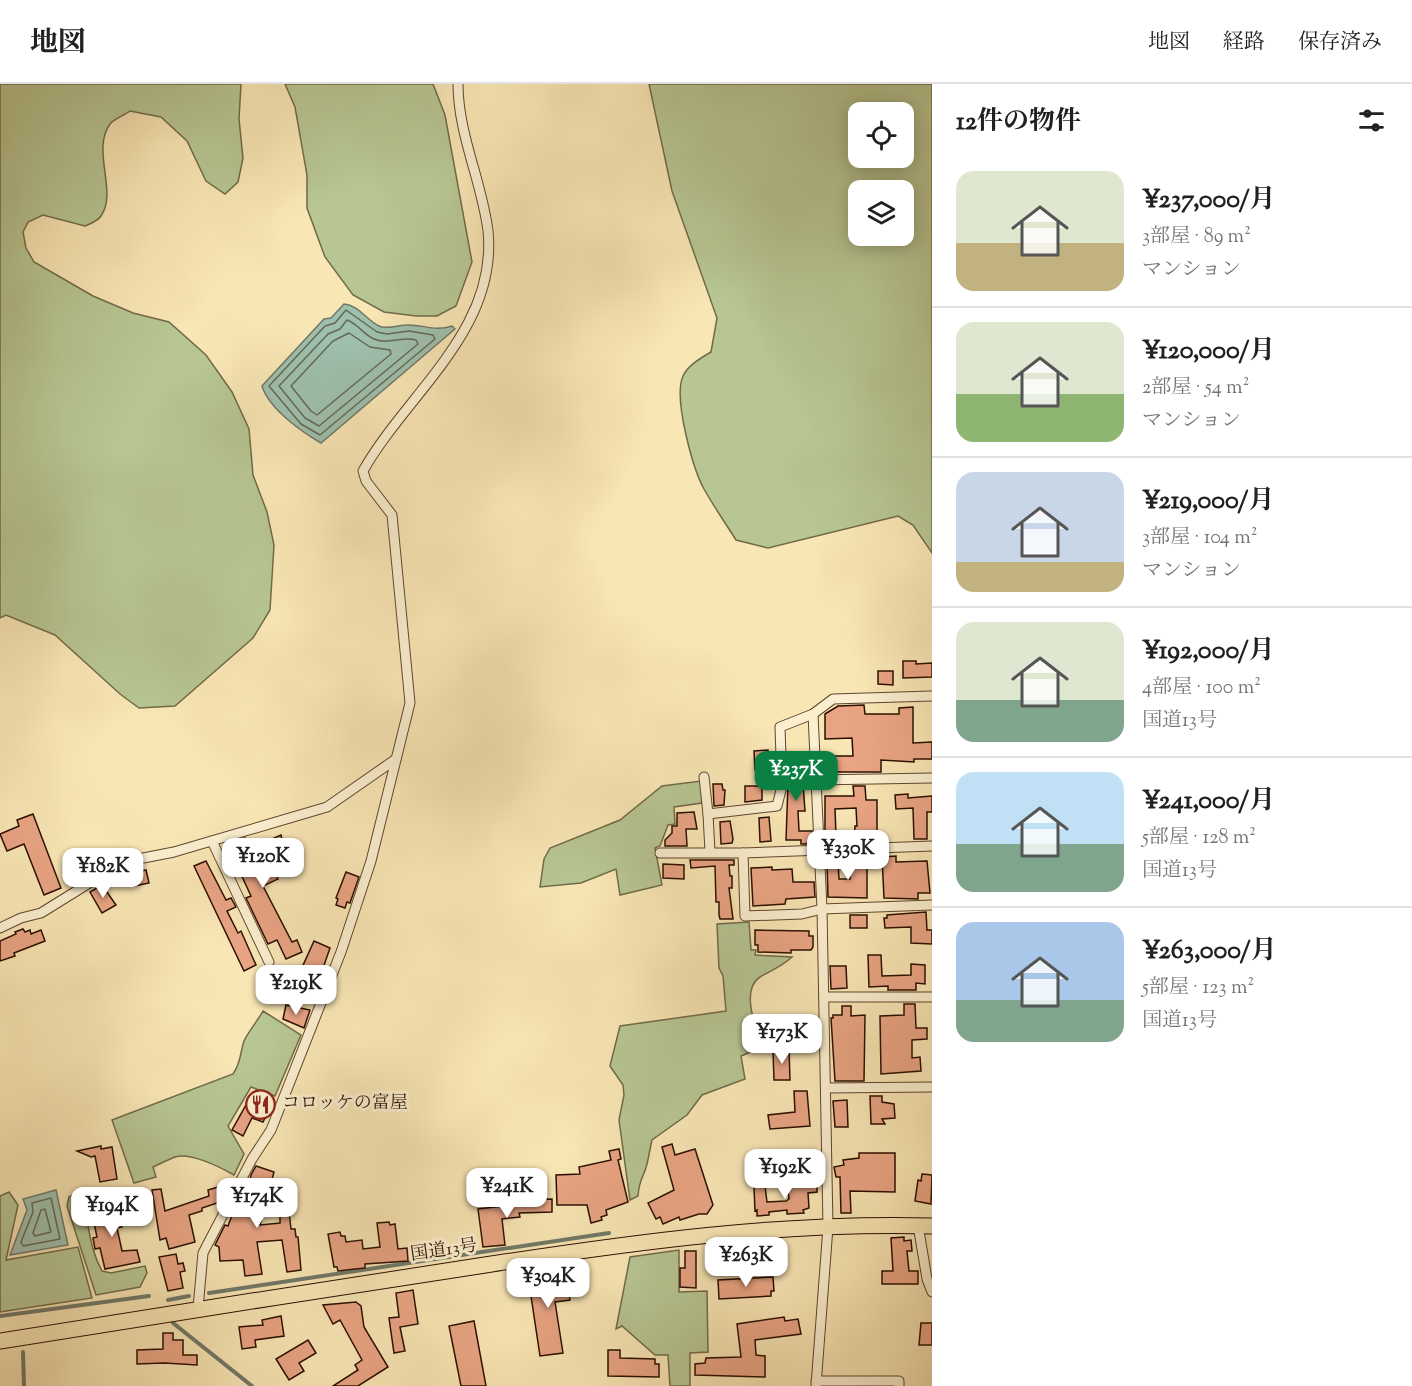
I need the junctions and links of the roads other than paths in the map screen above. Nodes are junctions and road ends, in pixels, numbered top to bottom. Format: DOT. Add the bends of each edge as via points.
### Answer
graph roads {
  1 [pos="458,84"];
  2 [pos="932,696"];
  3 [pos="813,714"];
  4 [pos="396,759"];
  5 [pos="704,777"];
  6 [pos="932,778"];
  7 [pos="816,780"];
  8 [pos="708,814"];
  9 [pos="212,841"];
  10 [pos="932,846"];
  11 [pos="819,850"];
  12 [pos="710,852"];
  13 [pos="660,853"];
  14 [pos="743,853"];
  15 [pos="932,904"];
  16 [pos="822,909"];
  17 [pos="0,928"];
  18 [pos="269,962"];
  19 [pos="824,997"];
  20 [pos="932,997"];
  21 [pos="932,1087"];
  22 [pos="826,1088"];
  23 [pos="925,1226"];
  24 [pos="828,1227"];
  25 [pos="932,1292"];
  26 [pos="198,1308"];
  27 [pos="0,1341"];
  28 [pos="816,1384"];
  29 [pos="898,1386"];
  1 -- 4 [label="street" via="461,115 488,232 483,293 471,319 422,392 363,471 392,515 410,703"];
  2 -- 3 [label="street" via="833,699"];
  3 -- 7 [label="street"];
  3 -- 8 [label="street" via="780,726 782,786 777,806"];
  4 -- 9 [label="street" via="327,807"];
  4 -- 26 [label="street" via="371,861 341,952 271,1130 203,1253"];
  5 -- 8 [label="street"];
  6 -- 7 [label="street"];
  7 -- 11 [label="street"];
  8 -- 12 [label="street"];
  9 -- 17 [label="street" via="123,862 41,913"];
  9 -- 18 [label="street"];
  10 -- 11 [label="street"];
  11 -- 14 [label="street"];
  11 -- 16 [label="street"];
  12 -- 13 [label="street"];
  12 -- 14 [label="street"];
  14 -- 16 [label="street" via="745,916 802,914"];
  15 -- 16 [label="street"];
  16 -- 19 [label="street"];
  19 -- 20 [label="street"];
  19 -- 22 [label="street"];
  21 -- 22 [label="street"];
  22 -- 24 [label="street"];
  23 -- 24 [label="highway, 国道13号"];
  23 -- 25 [label="street" via="927,1279"];
  24 -- 26 [label="highway, 国道13号" via="688,1236"];
  24 -- 28 [label="street"];
  26 -- 27 [label="highway, 国道13号"];
  28 -- 29 [label="street" via="899,1381"];
}
